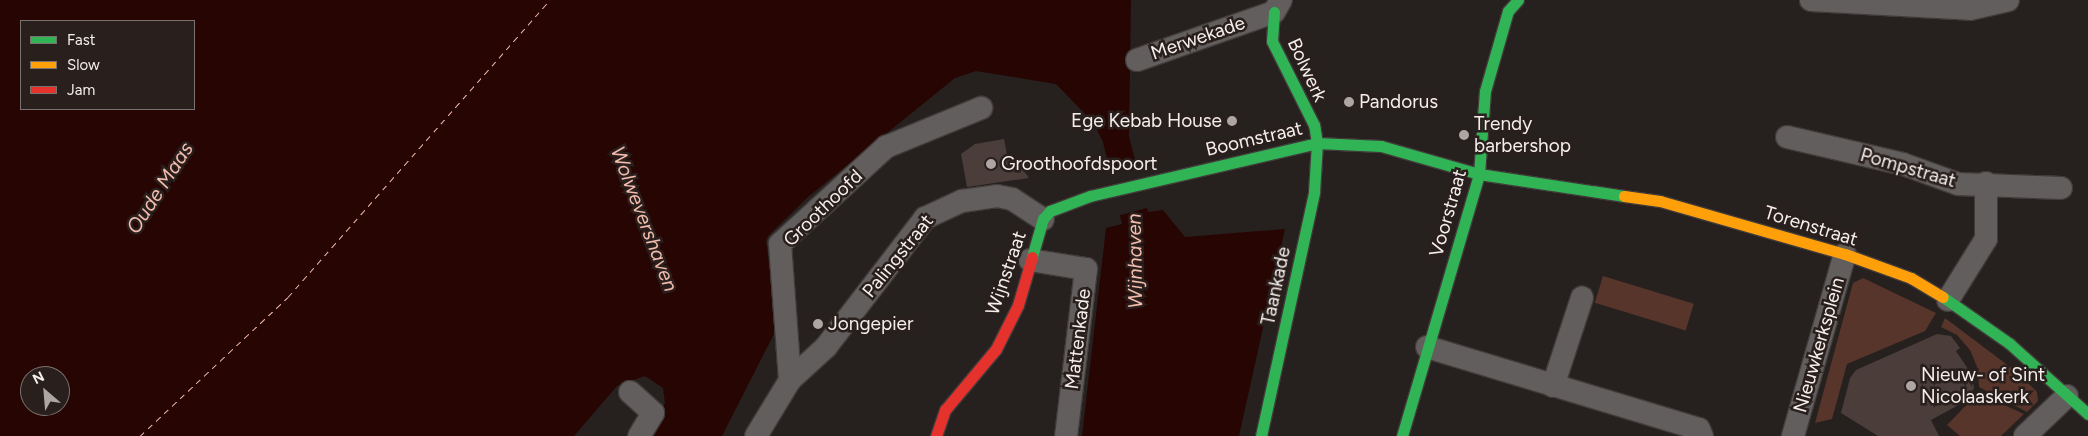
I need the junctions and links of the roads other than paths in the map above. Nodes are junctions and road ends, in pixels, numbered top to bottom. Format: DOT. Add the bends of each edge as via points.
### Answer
graph roads {
  1 [pos="1518,0"];
  2 [pos="1811,0"];
  3 [pos="2008,0"];
  4 [pos="1277,6"];
  5 [pos="1137,60"];
  6 [pos="981,108"];
  7 [pos="1787,137"];
  8 [pos="1318,143"];
  9 [pos="1479,174"];
  10 [pos="1986,183"];
  11 [pos="2061,188"];
  12 [pos="1043,219"];
  13 [pos="1845,254"];
  14 [pos="1030,260"];
  15 [pos="1582,298"];
  16 [pos="1948,300"];
  17 [pos="1427,347"];
  18 [pos="790,380"];
  19 [pos="1553,386"];
  20 [pos="630,392"];
  21 [pos="2067,396"];
  22 [pos="2088,414"];
  23 [pos="639,436"];
  24 [pos="756,436"];
  25 [pos="936,436"];
  26 [pos="1066,436"];
  27 [pos="1261,436"];
  28 [pos="1402,436"];
  29 [pos="1702,436"];
  30 [pos="1793,436"];
  31 [pos="2026,436"];
  1 -- 9 [label="street, Voorstraat" via="1508,11 1485,91"];
  2 -- 3 [label="street" via="1970,9"];
  4 -- 5 [label="street, Merwekade"];
  4 -- 8 [label="street, Bolwerk" via="1272,41 1314,126"];
  6 -- 18 [label="street, Groothoofd" via="886,147 780,244"];
  7 -- 10 [label="street, Pompstraat" via="1903,164 1958,184"];
  8 -- 9 [label="street, Boomstraat" via="1382,146"];
  8 -- 12 [label="street, Boomstraat" via="1068,203"];
  8 -- 27 [label="street, Taankade" via="1312,200"];
  9 -- 13 [label="street, Torenstraat" via="1660,201"];
  9 -- 17 [label="street, Voorstraat"];
  10 -- 11 [label="street, Pompstraat"];
  10 -- 16 [label="street" via="1986,239"];
  12 -- 14 [label="street, Wijnstraat"];
  12 -- 18 [label="street, Palingstraat" via="1012,199 997,196 962,201 935,211 925,218 826,347"];
  13 -- 16 [label="street, Torenstraat" via="1912,278"];
  13 -- 30 [label="street, Nieuwkerksplein"];
  14 -- 25 [label="street, Wijnstraat" via="1018,305 996,349 945,410"];
  14 -- 26 [label="street, Mattenkade" via="1086,270"];
  15 -- 19 [label="street"];
  16 -- 21 [label="street, Torenstraat" via="2010,344"];
  17 -- 19 [label="street"];
  17 -- 28 [label="street, Voorstraat"];
  18 -- 24 [label="street, Palingstraat"];
  19 -- 29 [label="street" via="1699,429"];
  20 -- 23 [label="street" via="653,413"];
  21 -- 22 [label="street, Torenstraat"];
  21 -- 31 [label="street"];
}
